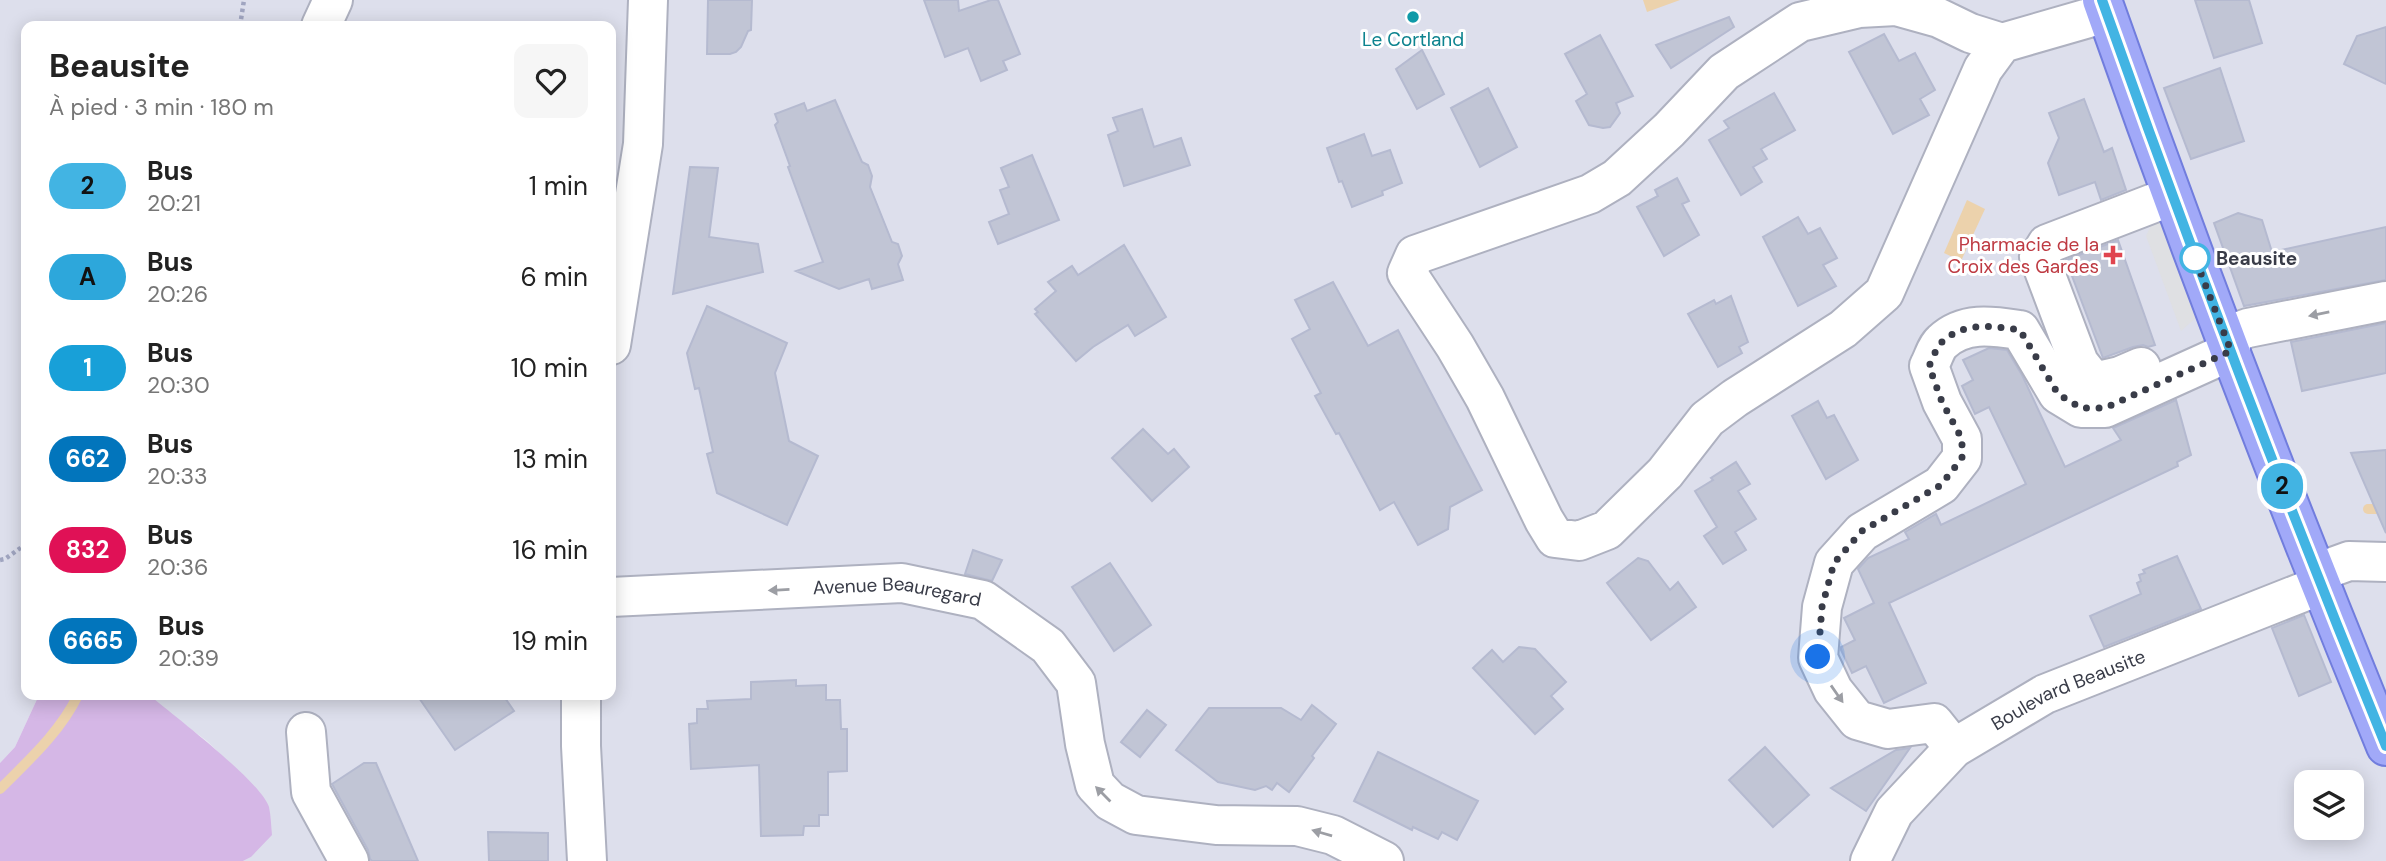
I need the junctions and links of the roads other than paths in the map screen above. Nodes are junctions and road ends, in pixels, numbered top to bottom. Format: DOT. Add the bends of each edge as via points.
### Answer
graph roads {
  1 [pos="333,0"];
  2 [pos="648,0"];
  3 [pos="2104,7"];
  4 [pos="323,21"];
  5 [pos="2002,43"];
  6 [pos="2172,196"];
  7 [pos="2386,301"];
  8 [pos="616,314"];
  9 [pos="2226,339"];
  10 [pos="2386,562"];
  11 [pos="2318,579"];
  12 [pos="616,597"];
  13 [pos="581,700"];
  14 [pos="306,732"];
  15 [pos="2386,746"];
  16 [pos="1954,748"];
  17 [pos="349,861"];
  18 [pos="587,861"];
  19 [pos="1384,861"];
  20 [pos="1870,861"];
  1 -- 4 [label="street"];
  2 -- 8 [label="street" via="643,144"];
  3 -- 5 [label="street"];
  3 -- 6 [label="main road"];
  5 -- 5 [label="street" via="1896,6 1859,8 1800,22 1724,72 1617,178 1590,194 1415,255 1407,273 1485,398 1555,538 1579,541 1607,530 1665,473 1706,419 1843,329 1884,293 1983,69"];
  6 -- 9 [label="main road"];
  6 -- 9 [label="street" via="2047,244 2039,257 2043,268 2079,363 2094,382"];
  7 -- 9 [label="street, one-way" via="2248,328"];
  9 -- 11 [label="main road"];
  9 -- 16 [label="street, one-way" via="2105,408 2081,408 2058,394 2020,330 1987,325 1961,329 1940,343 1929,366 1962,439 1962,458 1941,485 1862,531 1834,563 1822,607 1818,657 1833,690 1857,720 1888,729 1934,723"];
  10 -- 11 [label="street, Boulevard Beausite" via="2349,561"];
  11 -- 15 [label="main road"];
  11 -- 16 [label="street, Boulevard Beausite" via="2045,694"];
  19 -- 12 [label="street, Avenue Beauregard, one-way" via="1333,835 1297,826 1216,825 1136,815 1110,801 1094,785 1076,683 1048,646 983,600 902,583"];
  13 -- 18 [label="street"];
  14 -- 17 [label="street" via="311,792"];
  16 -- 20 [label="street, Boulevard Beausite" via="1894,811"];
}
